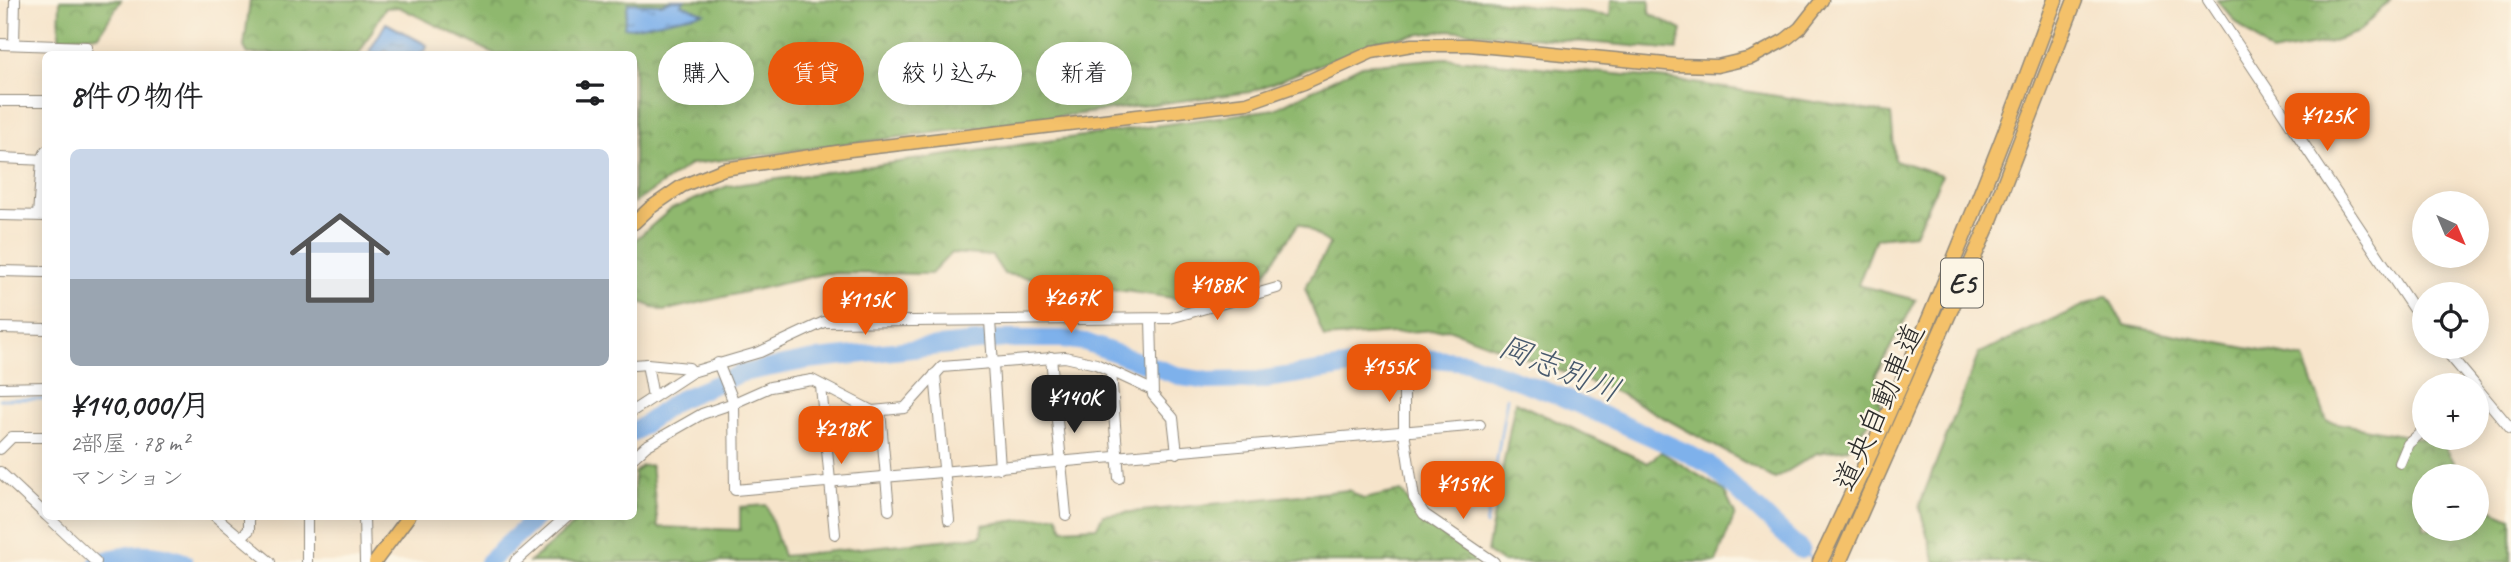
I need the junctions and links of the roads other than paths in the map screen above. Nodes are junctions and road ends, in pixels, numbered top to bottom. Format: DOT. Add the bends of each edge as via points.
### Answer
graph roads {
  1 [pos="15,0"];
  2 [pos="1822,0"];
  3 [pos="2055,0"];
  4 [pos="2075,0"];
  5 [pos="2208,0"];
  6 [pos="0,44"];
  7 [pos="14,44"];
  8 [pos="85,51"];
  9 [pos="0,101"];
  10 [pos="42,101"];
  11 [pos="42,157"];
  12 [pos="0,158"];
  13 [pos="0,215"];
  14 [pos="42,216"];
  15 [pos="637,220"];
  16 [pos="0,271"];
  17 [pos="42,272"];
  18 [pos="1277,288"];
  19 [pos="2412,308"];
  20 [pos="1151,319"];
  21 [pos="990,326"];
  22 [pos="0,328"];
  23 [pos="42,329"];
  24 [pos="1051,357"];
  25 [pos="2453,359"];
  26 [pos="718,363"];
  27 [pos="994,363"];
  28 [pos="647,364"];
  29 [pos="637,365"];
  30 [pos="692,372"];
  31 [pos="1111,372"];
  32 [pos="2464,373"];
  33 [pos="935,374"];
  34 [pos="1404,377"];
  35 [pos="821,386"];
  36 [pos="42,387"];
  37 [pos="1152,387"];
  38 [pos="0,388"];
  39 [pos="653,397"];
  40 [pos="733,400"];
  41 [pos="2489,403"];
  42 [pos="637,408"];
  43 [pos="880,411"];
  44 [pos="1480,425"];
  45 [pos="2511,429"];
  46 [pos="1404,432"];
  47 [pos="42,437"];
  48 [pos="2412,440"];
  49 [pos="0,449"];
  50 [pos="1177,453"];
  51 [pos="637,454"];
  52 [pos="1117,458"];
  53 [pos="1061,463"];
  54 [pos="2400,463"];
  55 [pos="1000,468"];
  56 [pos="0,472"];
  57 [pos="944,473"];
  58 [pos="885,477"];
  59 [pos="1119,478"];
  60 [pos="830,482"];
  61 [pos="889,510"];
  62 [pos="42,511"];
  63 [pos="1066,515"];
  64 [pos="51,520"];
  65 [pos="220,520"];
  66 [pos="248,520"];
  67 [pos="307,520"];
  68 [pos="364,520"];
  69 [pos="406,520"];
  70 [pos="562,520"];
  71 [pos="949,520"];
  72 [pos="835,534"];
  73 [pos="241,537"];
  74 [pos="96,562"];
  75 [pos="270,562"];
  76 [pos="307,562"];
  77 [pos="365,562"];
  78 [pos="375,562"];
  79 [pos="515,562"];
  80 [pos="1494,562"];
  81 [pos="1820,562"];
  82 [pos="1839,562"];
  1 -- 7 [label="street"];
  2 -- 15 [label="main road" via="1785,40 1751,58 1717,66 1468,45 1412,45 1372,52 1247,103 724,169 682,186"];
  3 -- 81 [label="highway, 道央自動車道 / E5" via="1916,349"];
  4 -- 82 [label="highway, 道央自動車道 / E5" via="1989,223"];
  5 -- 19 [label="street"];
  6 -- 7 [label="street"];
  7 -- 8 [label="street" via="87,47"];
  9 -- 10 [label="street"];
  11 -- 12 [label="street"];
  13 -- 14 [label="street"];
  16 -- 17 [label="street"];
  18 -- 20 [label="street" via="1179,317"];
  20 -- 21 [label="street"];
  20 -- 37 [label="street"];
  21 -- 26 [label="street" via="824,322 741,358"];
  21 -- 27 [label="street"];
  22 -- 23 [label="street"];
  24 -- 27 [label="street"];
  24 -- 31 [label="street" via="1096,364"];
  24 -- 53 [label="street"];
  25 -- 32 [label="street"];
  26 -- 30 [label="street"];
  26 -- 40 [label="street"];
  27 -- 33 [label="street" via="942,367"];
  27 -- 55 [label="street"];
  28 -- 29 [label="street"];
  28 -- 30 [label="street"];
  28 -- 39 [label="street"];
  30 -- 39 [label="street"];
  31 -- 37 [label="street"];
  31 -- 52 [label="street"];
  33 -- 43 [label="street" via="905,408"];
  33 -- 57 [label="street"];
  34 -- 46 [label="street"];
  35 -- 40 [label="street" via="812,380 770,387"];
  35 -- 43 [label="street"];
  35 -- 60 [label="street"];
  36 -- 38 [label="street"];
  37 -- 50 [label="street" via="1172,418"];
  39 -- 42 [label="street"];
  40 -- 51 [label="street"];
  40 -- 60 [label="street" via="735,490"];
  41 -- 45 [label="street"];
  43 -- 58 [label="street"];
  44 -- 46 [label="street"];
  46 -- 50 [label="street"];
  46 -- 80 [label="street" via="1410,484 1424,514"];
  47 -- 49 [label="street" via="12,437"];
  48 -- 54 [label="street"];
  50 -- 52 [label="street"];
  52 -- 53 [label="street"];
  52 -- 59 [label="street"];
  53 -- 55 [label="street"];
  53 -- 63 [label="street"];
  55 -- 57 [label="street"];
  56 -- 62 [label="street"];
  57 -- 58 [label="street"];
  57 -- 71 [label="street"];
  58 -- 60 [label="street"];
  58 -- 61 [label="street"];
  60 -- 72 [label="street"];
  64 -- 74 [label="street"];
  65 -- 73 [label="street"];
  66 -- 73 [label="street" via="249,530"];
  67 -- 76 [label="street"];
  68 -- 77 [label="street"];
  69 -- 78 [label="main road"];
  70 -- 79 [label="street"];
  73 -- 75 [label="street"];
}
